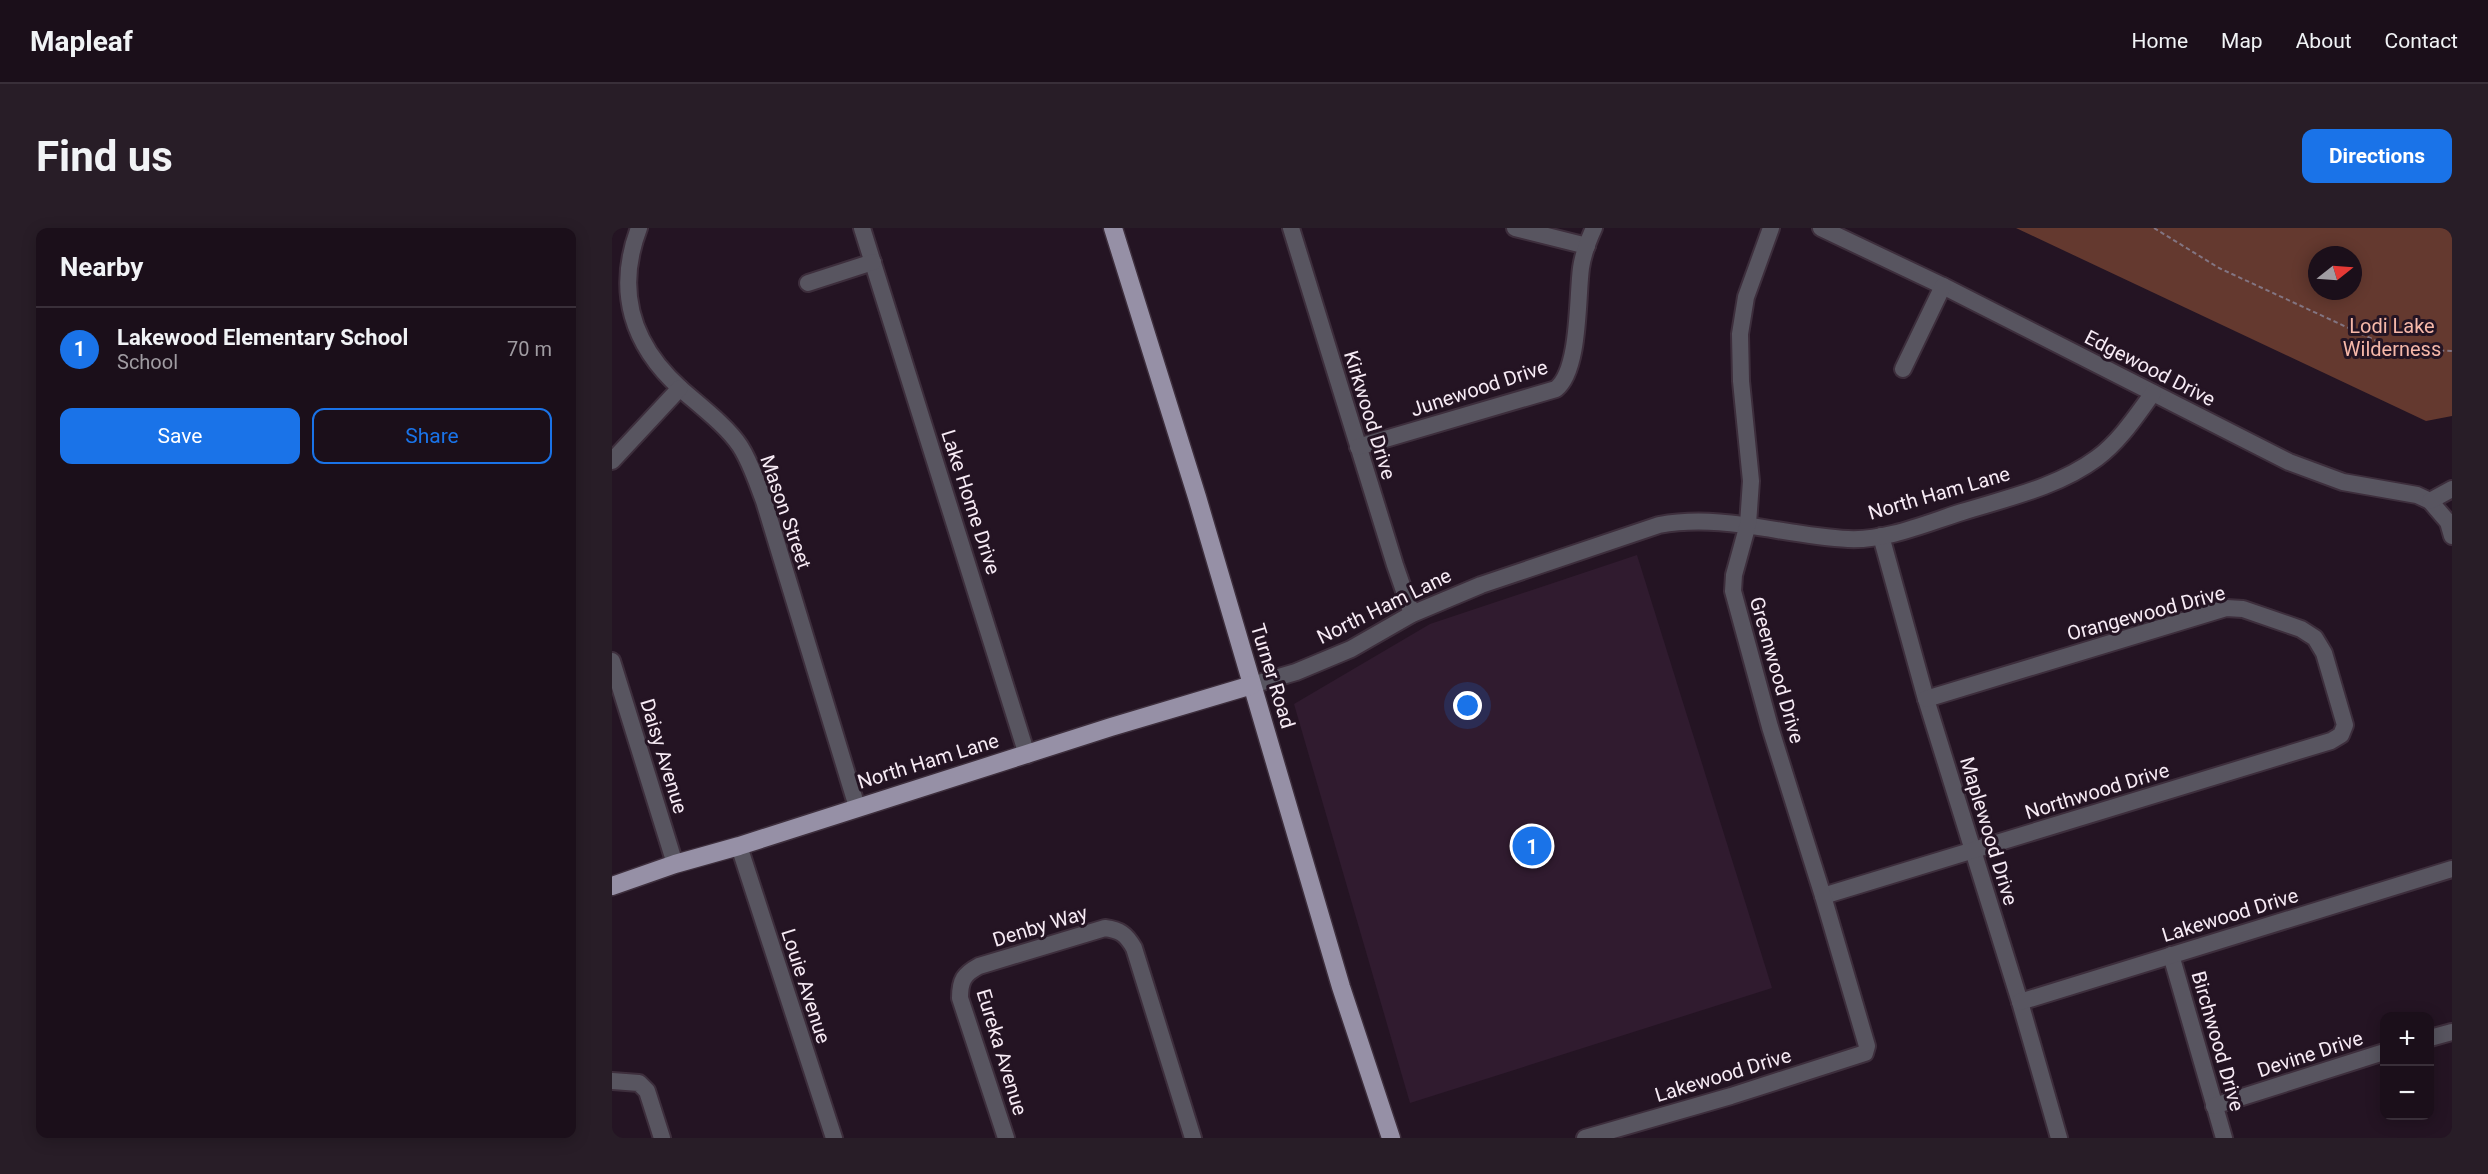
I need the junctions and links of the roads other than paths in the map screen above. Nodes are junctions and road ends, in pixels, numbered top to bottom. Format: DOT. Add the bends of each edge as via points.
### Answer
graph roads {
  1 [pos="639,228"];
  2 [pos="862,228"];
  3 [pos="1113,228"];
  4 [pos="1291,228"];
  5 [pos="1515,228"];
  6 [pos="1594,228"];
  7 [pos="1771,228"];
  8 [pos="1821,228"];
  9 [pos="1587,246"];
  10 [pos="873,262"];
  11 [pos="808,283"];
  12 [pos="1943,286"];
  13 [pos="1903,369"];
  14 [pos="680,388"];
  15 [pos="2153,393"];
  16 [pos="1358,447"];
  17 [pos="612,461"];
  18 [pos="2452,489"];
  19 [pos="2430,501"];
  20 [pos="1748,524"];
  21 [pos="1881,536"];
  22 [pos="2452,536"];
  23 [pos="1412,614"];
  24 [pos="612,661"];
  25 [pos="1252,685"];
  26 [pos="1926,699"];
  27 [pos="2345,730"];
  28 [pos="1027,755"];
  29 [pos="857,807"];
  30 [pos="739,846"];
  31 [pos="1973,850"];
  32 [pos="675,864"];
  33 [pos="2452,869"];
  34 [pos="612,886"];
  35 [pos="1823,896"];
  36 [pos="2171,955"];
  37 [pos="962,979"];
  38 [pos="2020,1002"];
  39 [pos="2452,1032"];
  40 [pos="2434,1037"];
  41 [pos="1867,1046"];
  42 [pos="2380,1054"];
  43 [pos="612,1081"];
  44 [pos="2214,1106"];
  45 [pos="662,1138"];
  46 [pos="834,1138"];
  47 [pos="1006,1138"];
  48 [pos="1193,1138"];
  49 [pos="1390,1138"];
  50 [pos="1585,1138"];
  51 [pos="2059,1138"];
  52 [pos="2224,1138"];
  1 -- 14 [label="street, Mason Street" via="628,278 634,324 656,364"];
  2 -- 10 [label="street, Lake Home Drive"];
  3 -- 25 [label="main road, Turner Road"];
  4 -- 16 [label="street, Kirkwood Drive"];
  5 -- 9 [label="street"];
  6 -- 9 [label="street, Junewood Drive"];
  7 -- 20 [label="street, Greenwood Drive" via="1746,297 1740,334 1751,481"];
  8 -- 12 [label="street, Edgewood Drive"];
  9 -- 16 [label="street, Junewood Drive" via="1581,266 1570,369 1562,385"];
  10 -- 11 [label="street"];
  10 -- 28 [label="street, Lake Home Drive"];
  12 -- 13 [label="street"];
  12 -- 15 [label="street, Edgewood Drive"];
  14 -- 17 [label="street"];
  14 -- 29 [label="street, Mason Street" via="739,445 749,463"];
  15 -- 19 [label="street, Edgewood Drive" via="2289,462 2343,482 2417,495"];
  15 -- 21 [label="street, North Ham Lane" via="2124,433 2098,458 2076,472 2037,489"];
  16 -- 23 [label="street, Kirkwood Drive"];
  18 -- 19 [label="street"];
  19 -- 22 [label="street" via="2448,522"];
  20 -- 21 [label="street, North Ham Lane" via="1850,539"];
  20 -- 23 [label="street, North Ham Lane" via="1683,520 1659,525 1481,585"];
  20 -- 35 [label="street, Greenwood Drive" via="1734,575 1735,603"];
  21 -- 26 [label="street, Maplewood Drive"];
  23 -- 25 [label="street, North Ham Lane" via="1351,649"];
  24 -- 32 [label="street, Daisy Avenue"];
  25 -- 28 [label="main road, North Ham Lane"];
  25 -- 49 [label="main road, Turner Road"];
  26 -- 27 [label="street, Orangewood Drive" via="2226,608 2243,609 2301,629 2315,638 2324,653"];
  26 -- 31 [label="street, Maplewood Drive"];
  27 -- 31 [label="street, Northwood Drive" via="2331,741"];
  28 -- 29 [label="main road, North Ham Lane"];
  29 -- 30 [label="main road, North Ham Lane"];
  30 -- 32 [label="main road, North Ham Lane"];
  30 -- 46 [label="street, Louie Avenue"];
  31 -- 35 [label="street, Northwood Drive"];
  31 -- 38 [label="street, Maplewood Drive"];
  32 -- 34 [label="main road, North Ham Lane"];
  33 -- 36 [label="street, Lakewood Drive"];
  35 -- 41 [label="street, Greenwood Drive"];
  36 -- 38 [label="street, Lakewood Drive"];
  36 -- 44 [label="street, Birchwood Drive"];
  37 -- 47 [label="street, Eureka Avenue" via="960,998"];
  37 -- 48 [label="street, Denby Way" via="980,966 1104,928 1127,936"];
  38 -- 51 [label="street, Maplewood Drive"];
  39 -- 40 [label="street"];
  41 -- 50 [label="street, Lakewood Drive" via="1865,1053"];
  42 -- 44 [label="street, Devine Drive"];
  43 -- 45 [label="street" via="639,1083 647,1091"];
  44 -- 52 [label="street, Birchwood Drive"];
}
